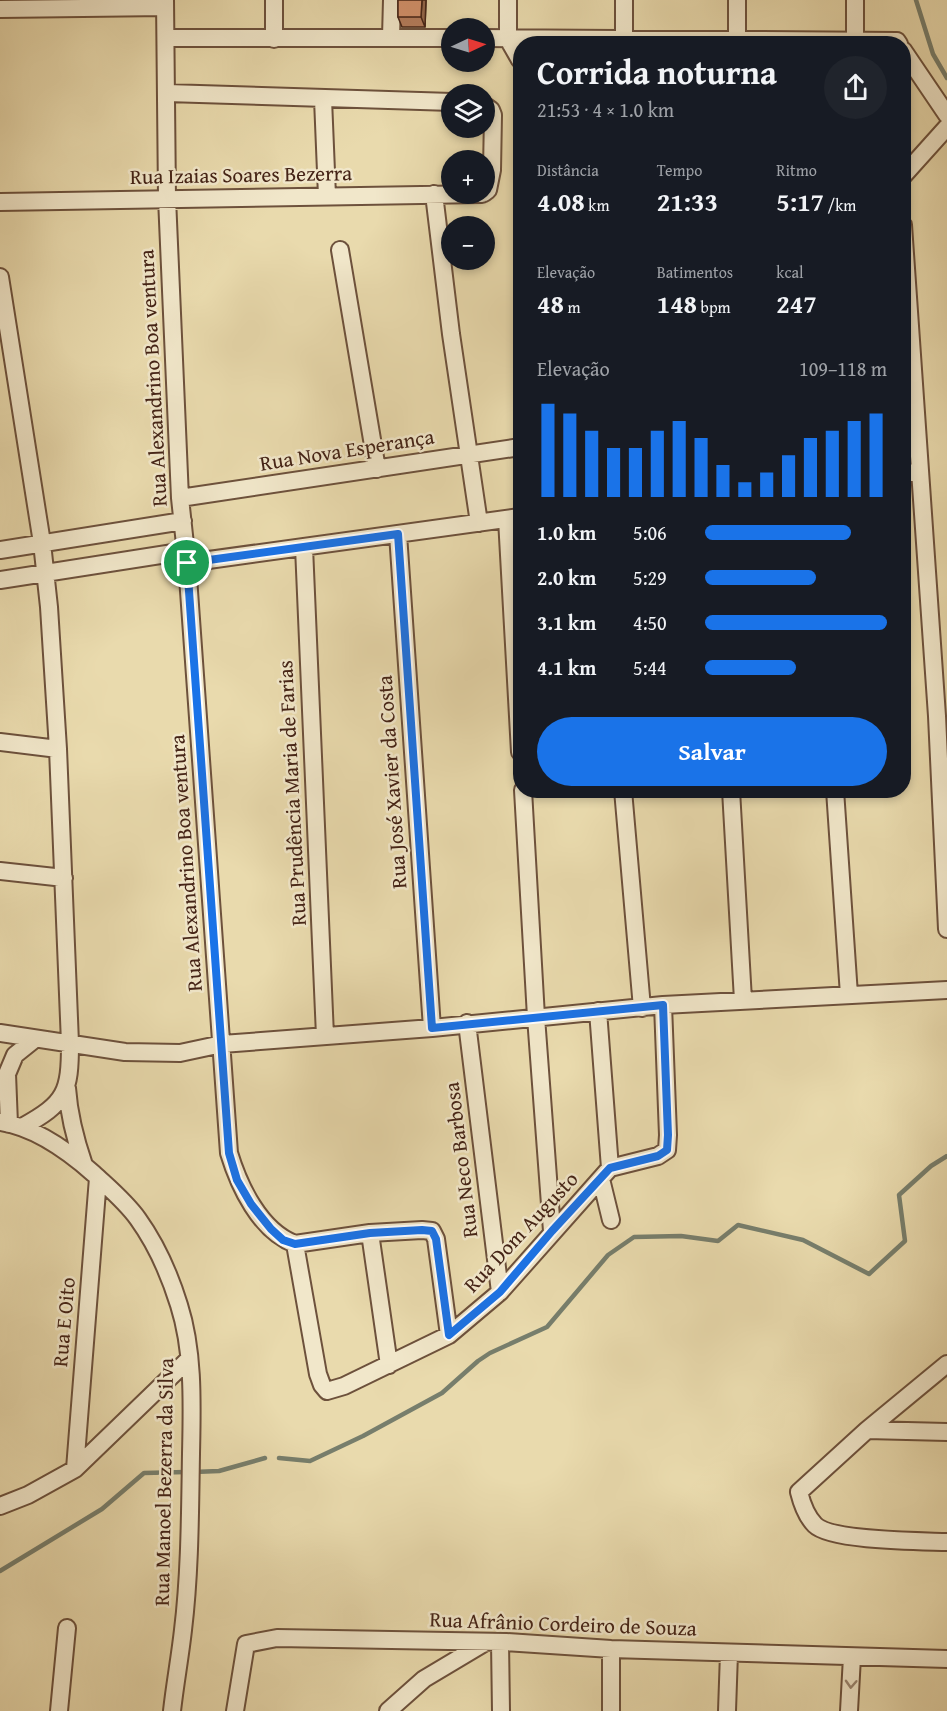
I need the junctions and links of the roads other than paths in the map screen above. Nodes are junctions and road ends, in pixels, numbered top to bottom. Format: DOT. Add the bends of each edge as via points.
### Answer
graph roads {
  1 [pos="274,0"];
  2 [pos="392,0"];
  3 [pos="508,0"];
  4 [pos="624,0"];
  5 [pos="737,0"];
  6 [pos="855,0"];
  7 [pos="165,4"];
  8 [pos="0,9"];
  9 [pos="624,36"];
  10 [pos="737,36"];
  11 [pos="849,36"];
  12 [pos="391,37"];
  13 [pos="166,38"];
  14 [pos="441,38"];
  15 [pos="274,39"];
  16 [pos="495,39"];
  17 [pos="508,39"];
  18 [pos="513,39"];
  19 [pos="513,48"];
  20 [pos="911,61"];
  21 [pos="167,93"];
  22 [pos="323,99"];
  23 [pos="441,102"];
  24 [pos="947,115"];
  25 [pos="947,127"];
  26 [pos="911,167"];
  27 [pos="434,194"];
  28 [pos="441,194"];
  29 [pos="327,196"];
  30 [pos="167,198"];
  31 [pos="0,202"];
  32 [pos="340,250"];
  33 [pos="0,277"];
  34 [pos="911,406"];
  35 [pos="513,448"];
  36 [pos="468,455"];
  37 [pos="377,469"];
  38 [pos="920,471"];
  39 [pos="911,473"];
  40 [pos="180,498"];
  41 [pos="513,518"];
  42 [pos="183,521"];
  43 [pos="479,522"];
  44 [pos="398,534"];
  45 [pos="42,543"];
  46 [pos="304,547"];
  47 [pos="0,550"];
  48 [pos="186,557"];
  49 [pos="45,573"];
  50 [pos="0,580"];
  51 [pos="0,742"];
  52 [pos="58,749"];
  53 [pos="523,798"];
  54 [pos="624,798"];
  55 [pos="731,798"];
  56 [pos="837,798"];
  57 [pos="0,871"];
  58 [pos="64,878"];
  59 [pos="947,929"];
  60 [pos="947,990"];
  61 [pos="849,995"];
  62 [pos="743,1000"];
  63 [pos="663,1005"];
  64 [pos="642,1008"];
  65 [pos="598,1011"];
  66 [pos="536,1017"];
  67 [pos="467,1023"];
  68 [pos="432,1028"];
  69 [pos="0,1033"];
  70 [pos="325,1036"];
  71 [pos="35,1039"];
  72 [pos="70,1042"];
  73 [pos="222,1044"];
  74 [pos="67,1088"];
  75 [pos="11,1124"];
  76 [pos="85,1166"];
  77 [pos="605,1174"];
  78 [pos="98,1178"];
  79 [pos="611,1220"];
  80 [pos="552,1231"];
  81 [pos="370,1233"];
  82 [pos="295,1244"];
  83 [pos="500,1292"];
  84 [pos="449,1335"];
  85 [pos="189,1359"];
  86 [pos="947,1364"];
  87 [pos="389,1365"];
  88 [pos="867,1430"];
  89 [pos="947,1432"];
  90 [pos="75,1469"];
  91 [pos="0,1506"];
  92 [pos="947,1542"];
  93 [pos="67,1628"];
  94 [pos="493,1642"];
  95 [pos="611,1649"];
  96 [pos="729,1653"];
  97 [pos="852,1657"];
  98 [pos="947,1659"];
  99 [pos="59,1711"];
  100 [pos="172,1711"];
  101 [pos="235,1711"];
  102 [pos="388,1711"];
  103 [pos="501,1711"];
  104 [pos="611,1711"];
  105 [pos="726,1711"];
  106 [pos="849,1711"];
  1 -- 15 [label="street"];
  2 -- 12 [label="street"];
  3 -- 17 [label="street"];
  4 -- 9 [label="street"];
  5 -- 10 [label="street"];
  6 -- 11 [label="street"];
  7 -- 8 [label="street"];
  7 -- 13 [label="street, Rua Alexandrino Boa ventura"];
  12 -- 14 [label="street"];
  12 -- 15 [label="street"];
  13 -- 15 [label="street"];
  13 -- 21 [label="street, Rua Alexandrino Boa ventura"];
  16 -- 17 [label="street"];
  17 -- 18 [label="street"];
  17 -- 19 [label="street"];
  20 -- 24 [label="street"];
  21 -- 22 [label="street"];
  21 -- 30 [label="street, Rua Alexandrino Boa ventura"];
  22 -- 23 [label="street"];
  22 -- 29 [label="street"];
  25 -- 26 [label="street"];
  27 -- 28 [label="street, Rua Izaias Soares Bezerra"];
  27 -- 29 [label="street, Rua Izaias Soares Bezerra"];
  27 -- 36 [label="street"];
  29 -- 30 [label="street, Rua Izaias Soares Bezerra"];
  30 -- 31 [label="street, Rua Izaias Soares Bezerra"];
  30 -- 40 [label="street, Rua Alexandrino Boa ventura"];
  32 -- 37 [label="street"];
  33 -- 45 [label="street"];
  34 -- 38 [label="street"];
  35 -- 36 [label="street, Rua Nova Esperança"];
  36 -- 37 [label="street, Rua Nova Esperança"];
  36 -- 43 [label="street"];
  37 -- 40 [label="street, Rua Nova Esperança"];
  38 -- 39 [label="street"];
  38 -- 59 [label="street"];
  40 -- 42 [label="street, Rua Alexandrino Boa ventura"];
  41 -- 43 [label="street"];
  42 -- 45 [label="street"];
  42 -- 48 [label="street, Rua Alexandrino Boa ventura"];
  43 -- 44 [label="street"];
  44 -- 46 [label="street"];
  44 -- 68 [label="street, Rua José Xavier da Costa"];
  45 -- 47 [label="street"];
  45 -- 49 [label="street"];
  46 -- 48 [label="street"];
  46 -- 70 [label="street, Rua Prudência Maria de Farias"];
  48 -- 49 [label="street"];
  48 -- 73 [label="street, Rua Alexandrino Boa ventura"];
  49 -- 50 [label="street"];
  49 -- 52 [label="street"];
  51 -- 52 [label="street"];
  52 -- 58 [label="street"];
  53 -- 66 [label="street"];
  54 -- 64 [label="street"];
  55 -- 62 [label="street"];
  56 -- 61 [label="street"];
  57 -- 58 [label="street"];
  58 -- 72 [label="street"];
  60 -- 61 [label="street"];
  61 -- 62 [label="street"];
  62 -- 63 [label="street"];
  63 -- 64 [label="street"];
  63 -- 77 [label="street, Rua Dom Augusto" via="667,1150"];
  64 -- 65 [label="street"];
  65 -- 66 [label="street"];
  65 -- 77 [label="street"];
  66 -- 67 [label="street"];
  66 -- 80 [label="street"];
  67 -- 68 [label="street"];
  67 -- 83 [label="street, Rua Neco Barbosa"];
  68 -- 70 [label="street"];
  69 -- 71 [label="street"];
  70 -- 73 [label="street"];
  71 -- 72 [label="street"];
  71 -- 75 [label="street" via="15,1054 7,1074"];
  72 -- 73 [label="street" via="150,1053 180,1053"];
  72 -- 74 [label="street"];
  73 -- 82 [label="street, Rua Alexandrino Boa ventura" via="229,1153 237,1180 271,1229"];
  74 -- 75 [label="street" via="58,1103 40,1117"];
  74 -- 76 [label="street" via="73,1135"];
  75 -- 76 [label="street, Rua Manoel Bezerra da Silva" via="54,1143"];
  76 -- 78 [label="street, Rua Manoel Bezerra da Silva"];
  77 -- 79 [label="street"];
  77 -- 80 [label="street, Rua Dom Augusto"];
  78 -- 85 [label="street, Rua Manoel Bezerra da Silva" via="138,1219 158,1252 179,1305"];
  78 -- 90 [label="street, Rua E Oito"];
  80 -- 83 [label="street, Rua Dom Augusto"];
  81 -- 82 [label="street"];
  81 -- 84 [label="street" via="422,1230 435,1234"];
  81 -- 87 [label="street"];
  82 -- 87 [label="street, Rua Dom Augusto" via="322,1385 327,1391 333,1390"];
  83 -- 84 [label="street, Rua Dom Augusto"];
  84 -- 87 [label="street, Rua Dom Augusto"];
  85 -- 90 [label="street"];
  85 -- 100 [label="street, Rua Manoel Bezerra da Silva" via="190,1514 183,1628"];
  86 -- 88 [label="street"];
  88 -- 89 [label="street"];
  88 -- 92 [label="street" via="799,1492 815,1526 843,1536"];
  90 -- 91 [label="street"];
  93 -- 99 [label="street"];
  94 -- 95 [label="street, Rua Afrânio Cordeiro de Souza"];
  94 -- 101 [label="street, Rua Afrânio Cordeiro de Souza" via="277,1638 246,1644"];
  94 -- 102 [label="street" via="424,1679"];
  94 -- 103 [label="street"];
  95 -- 96 [label="street, Rua Afrânio Cordeiro de Souza"];
  95 -- 104 [label="street"];
  96 -- 97 [label="street, Rua Afrânio Cordeiro de Souza"];
  96 -- 105 [label="street"];
  97 -- 98 [label="street, Rua Afrânio Cordeiro de Souza"];
  97 -- 106 [label="street, one-way"];
}
